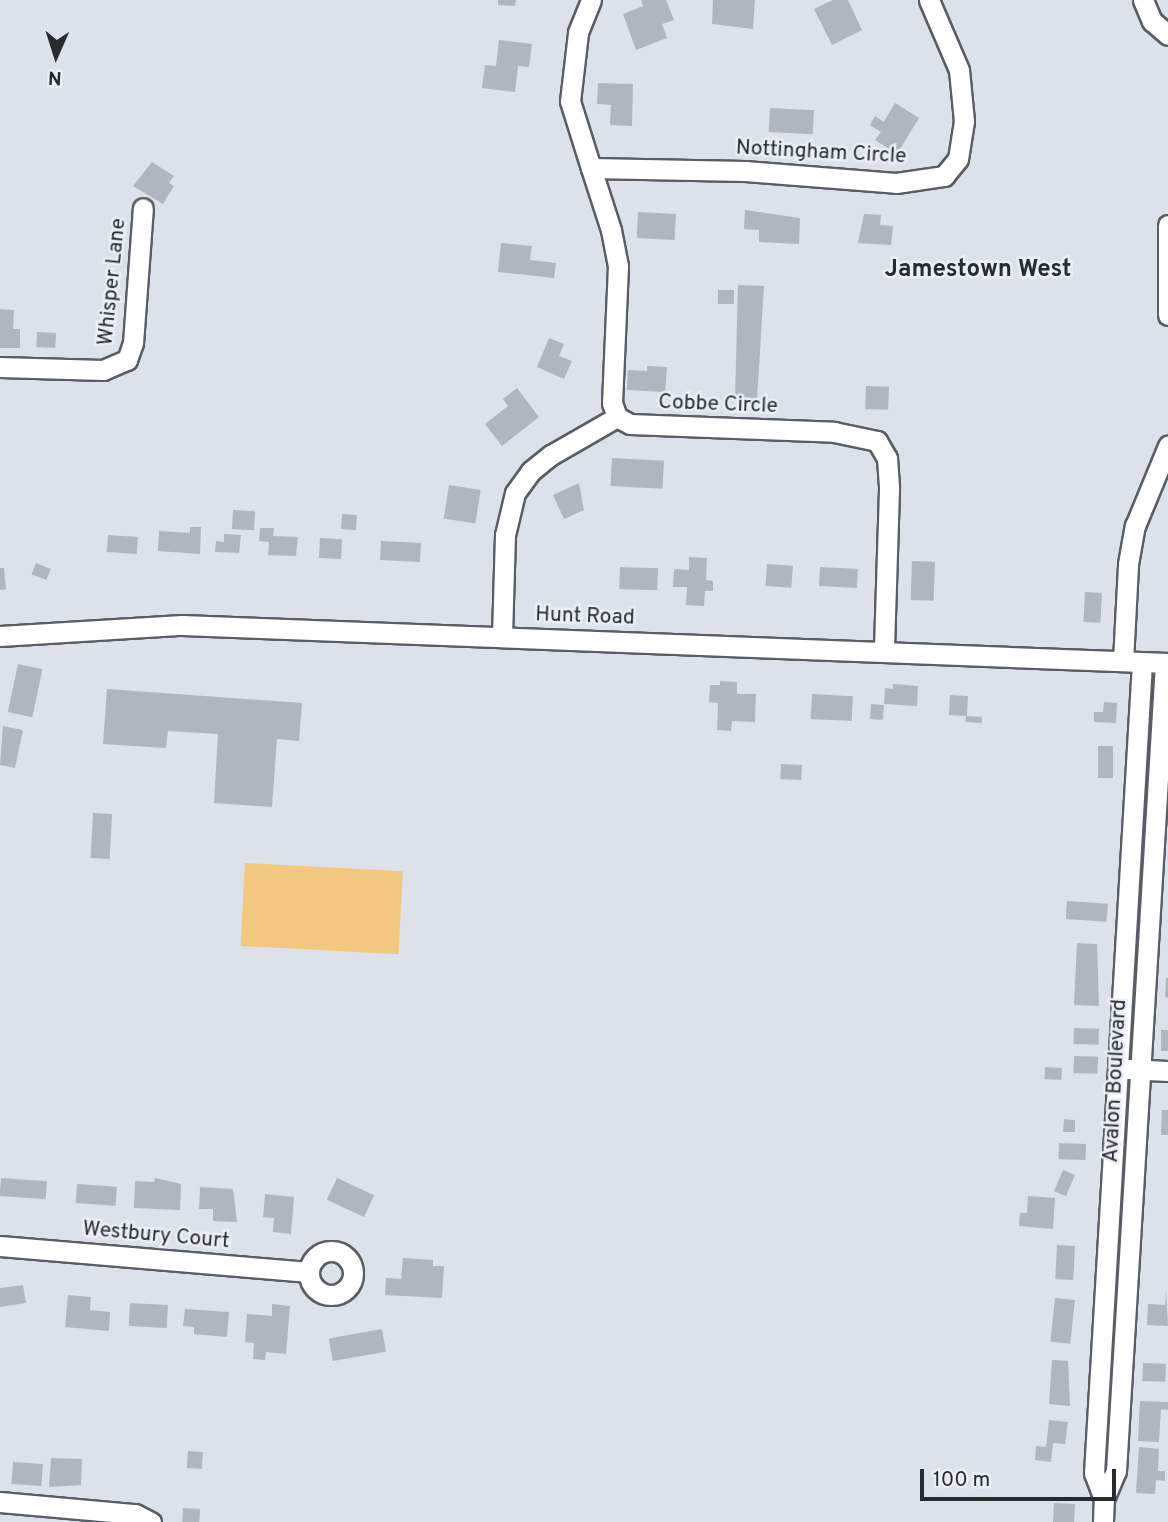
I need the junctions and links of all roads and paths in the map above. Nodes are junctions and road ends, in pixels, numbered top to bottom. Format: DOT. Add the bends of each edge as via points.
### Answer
graph roads {
  1 [pos="591,0"];
  2 [pos="929,0"];
  3 [pos="1143,0"];
  4 [pos="1168,35"];
  5 [pos="591,168"];
  6 [pos="143,208"];
  7 [pos="1168,225"];
  8 [pos="1168,315"];
  9 [pos="0,366"];
  10 [pos="617,417"];
  11 [pos="1168,446"];
  12 [pos="0,636"];
  13 [pos="502,636"];
  14 [pos="884,652"];
  15 [pos="1133,662"];
  16 [pos="1166,663"];
  17 [pos="1129,1069"];
  18 [pos="1168,1071"];
  19 [pos="0,1246"];
  20 [pos="309,1272"];
  21 [pos="0,1502"];
  22 [pos="151,1522"];
  23 [pos="1103,1522"];
  1 -- 5 [label="street" via="578,33 570,101"];
  2 -- 5 [label="street, Nottingham Circle" via="960,70 964,121 958,159 944,176 896,183 745,171"];
  3 -- 4 [label="street" via="1152,22"];
  5 -- 10 [label="street" via="618,266 612,403"];
  6 -- 9 [label="street, Whisper Lane" via="133,343 127,360 103,370"];
  7 -- 8 [label="street"];
  10 -- 13 [label="street" via="551,455 514,493 505,534"];
  10 -- 14 [label="street, Cobbe Circle" via="630,424 834,432 877,441 887,458 889,489"];
  11 -- 15 [label="street, Avalon Boulevard" via="1135,526 1128,564"];
  12 -- 13 [label="street, Hunt Road" via="182,625"];
  13 -- 14 [label="street, Hunt Road"];
  14 -- 15 [label="street, Hunt Road"];
  15 -- 16 [label="street, Hunt Road"];
  15 -- 17 [label="street, Avalon Boulevard"];
  16 -- 17 [label="street, Avalon Boulevard"];
  17 -- 18 [label="street"];
  17 -- 23 [label="street, Avalon Boulevard" via="1116,1471 1104,1499"];
  19 -- 20 [label="street, Westbury Court"];
  21 -- 22 [label="street" via="135,1514"];
}
